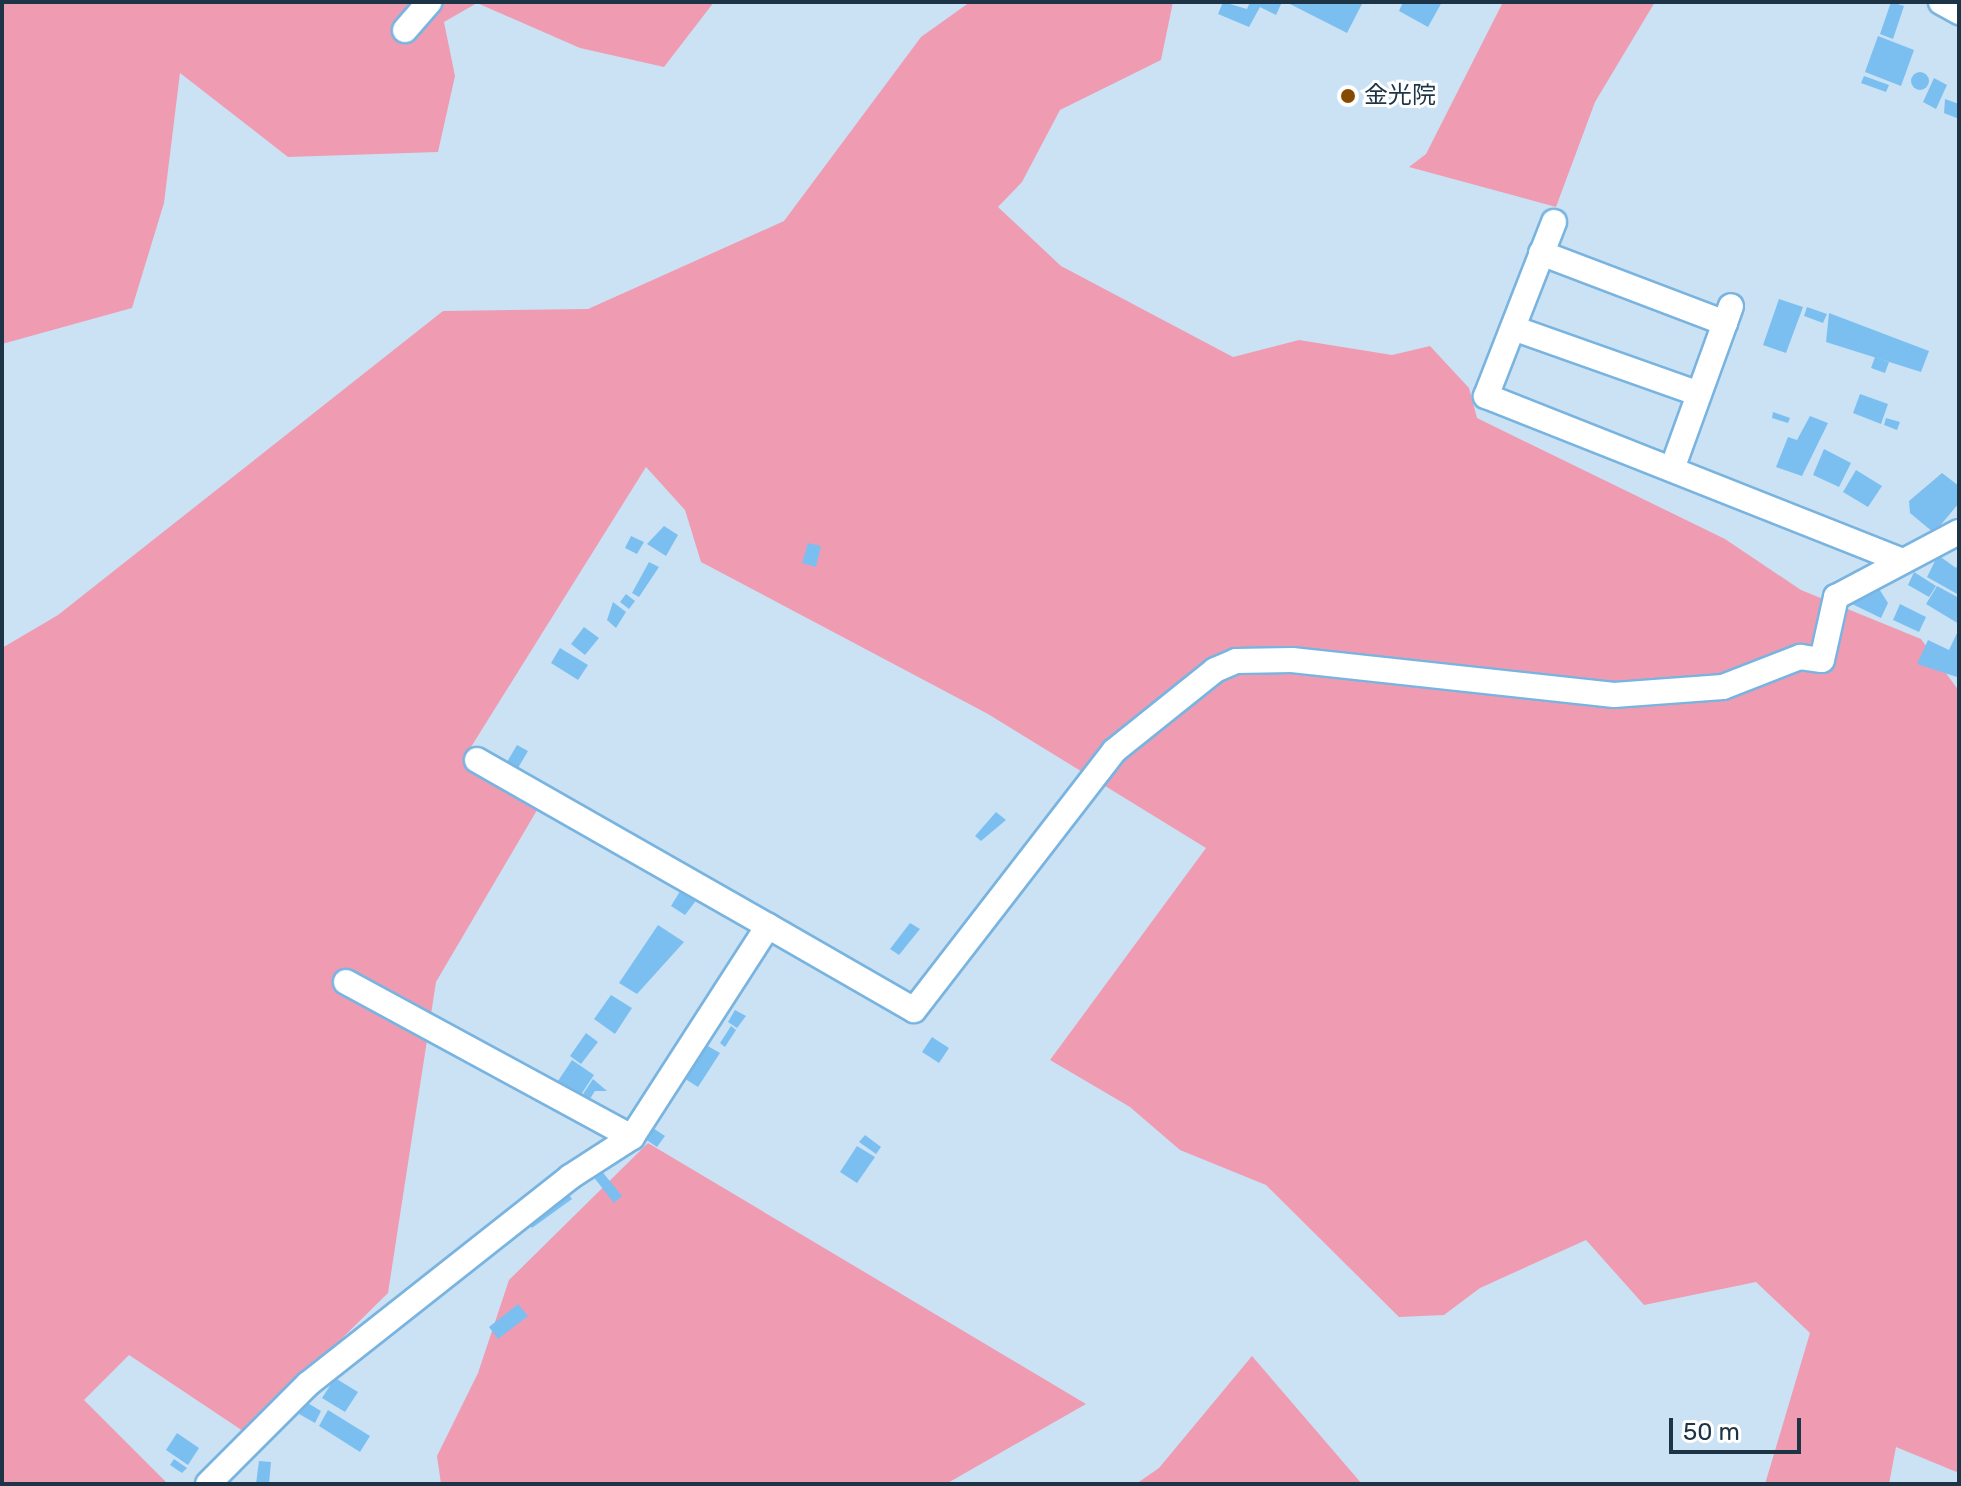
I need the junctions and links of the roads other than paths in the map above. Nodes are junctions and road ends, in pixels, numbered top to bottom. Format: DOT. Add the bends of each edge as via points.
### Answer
graph roads {
  1 [pos="429,2"];
  2 [pos="1941,2"];
  3 [pos="1959,12"];
  4 [pos="405,30"];
  5 [pos="1554,222"];
  6 [pos="1541,253"];
  7 [pos="1513,328"];
  8 [pos="1699,394"];
  9 [pos="1672,469"];
  10 [pos="1959,532"];
  11 [pos="1903,561"];
  12 [pos="477,760"];
  13 [pos="768,926"];
  14 [pos="346,982"];
  15 [pos="632,1137"];
  16 [pos="208,1484"];
  1 -- 4 [label="street"];
  2 -- 3 [label="street"];
  5 -- 6 [label="street"];
  6 -- 7 [label="street"];
  6 -- 8 [label="street" via="1728,315"];
  7 -- 8 [label="street"];
  7 -- 9 [label="street" via="1486,396"];
  8 -- 9 [label="street"];
  9 -- 11 [label="street"];
  10 -- 11 [label="street"];
  11 -- 13 [label="street" via="1832,601 1822,660 1800,657 1723,687 1614,695 1292,660 1236,661 1215,670 1114,751 914,1010"];
  12 -- 13 [label="street"];
  13 -- 15 [label="street"];
  14 -- 15 [label="street"];
  15 -- 16 [label="street" via="570,1177 308,1384"];
}
